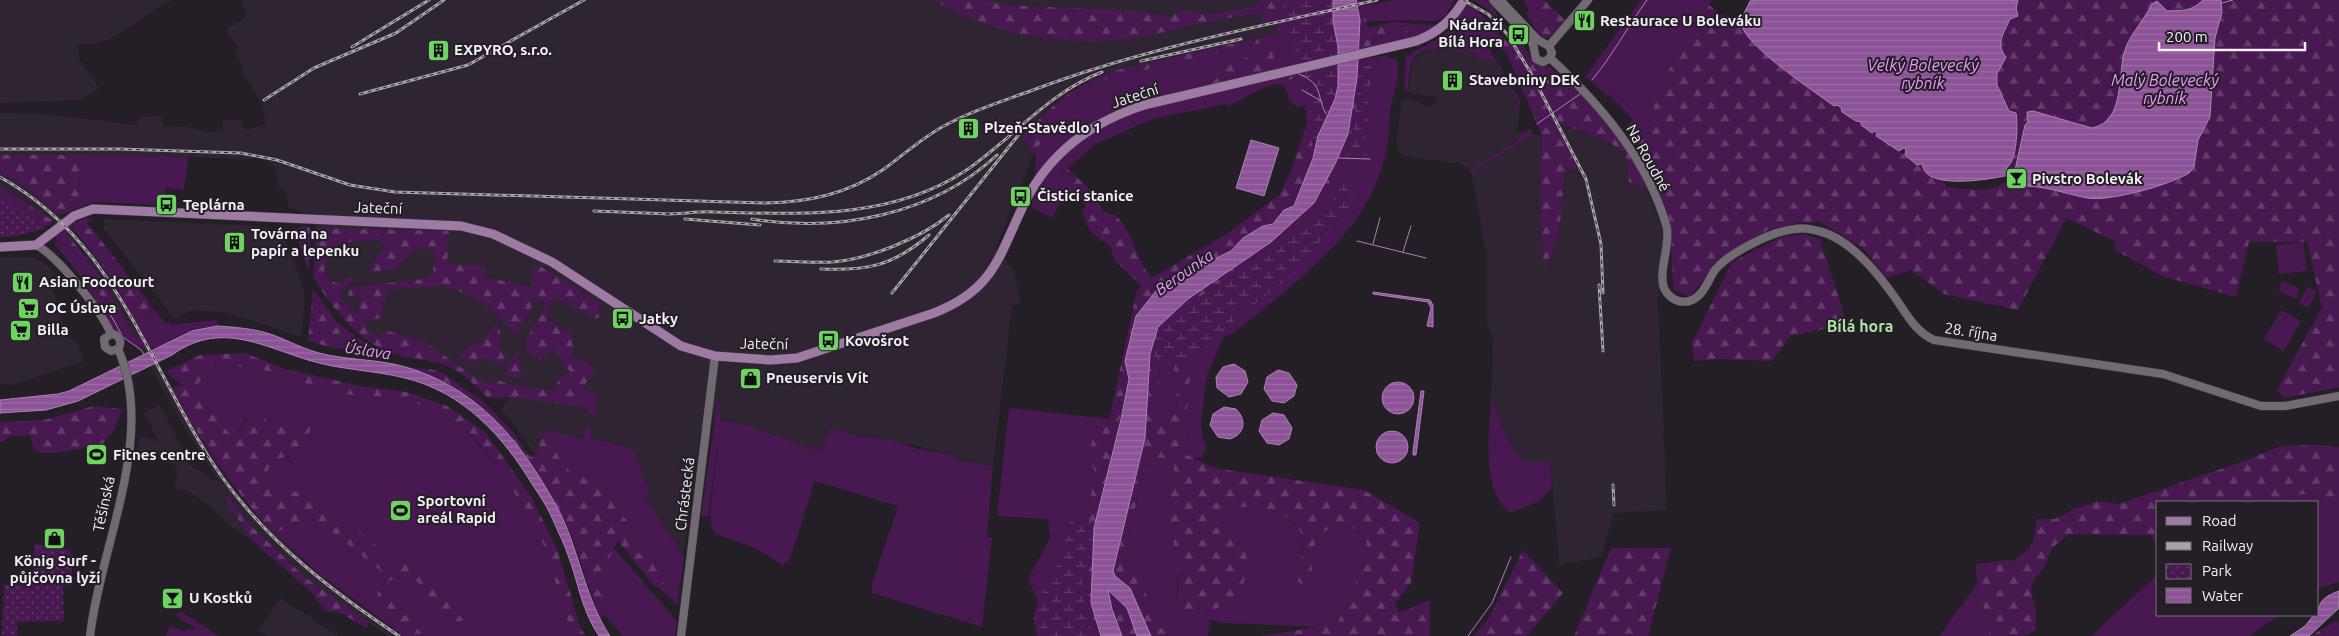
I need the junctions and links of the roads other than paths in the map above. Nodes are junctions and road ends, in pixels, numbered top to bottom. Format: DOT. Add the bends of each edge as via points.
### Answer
graph roads {
  1 [pos="1459,0"];
  2 [pos="1464,0"];
  3 [pos="1493,0"];
  4 [pos="1500,0"];
  5 [pos="1588,0"];
  6 [pos="1452,17"];
  7 [pos="1546,44"];
  8 [pos="1534,49"];
  9 [pos="1550,58"];
  10 [pos="36,245"];
  11 [pos="0,247"];
  12 [pos="1668,294"];
  13 [pos="111,334"];
  14 [pos="119,351"];
  15 [pos="715,356"];
  16 [pos="2339,396"];
  17 [pos="90,636"];
  18 [pos="681,636"];
  1 -- 6 [label="main road, Jateční"];
  2 -- 6 [label="main road, Jateční"];
  3 -- 8 [label="main road, Na Roudné" via="1529,37"];
  4 -- 7 [label="main road"];
  5 -- 7 [label="main road"];
  6 -- 15 [label="main road, Jateční" via="1430,36 1133,109 1087,130 1059,154 1035,185 992,271 978,288 950,307 797,358 770,360"];
  7 -- 8 [label="main road" via="1536,45"];
  7 -- 9 [label="main road" via="1552,53"];
  8 -- 9 [label="main road, Na Roudné" via="1537,60"];
  9 -- 12 [label="main road, Na Roudné" via="1617,129 1638,161 1667,228 1668,248 1663,280"];
  10 -- 11 [label="main road"];
  10 -- 13 [label="main road" via="45,250 85,295"];
  10 -- 15 [label="main road, Jateční" via="74,216 93,209 461,226 493,234 552,262 681,346"];
  12 -- 16 [label="main road, 28. října" via="1680,302 1691,301 1714,271 1731,256 1785,230 1811,229 1830,235 1852,249 1883,282 1916,328 1934,340 2163,374 2260,406 2285,406"];
  13 -- 14 [label="main road" via="120,339"];
  13 -- 14 [label="main road" via="104,339 105,347"];
  14 -- 17 [label="main road, Těšínská" via="132,405 128,455"];
  15 -- 18 [label="main road, Chrástecká"];
}
